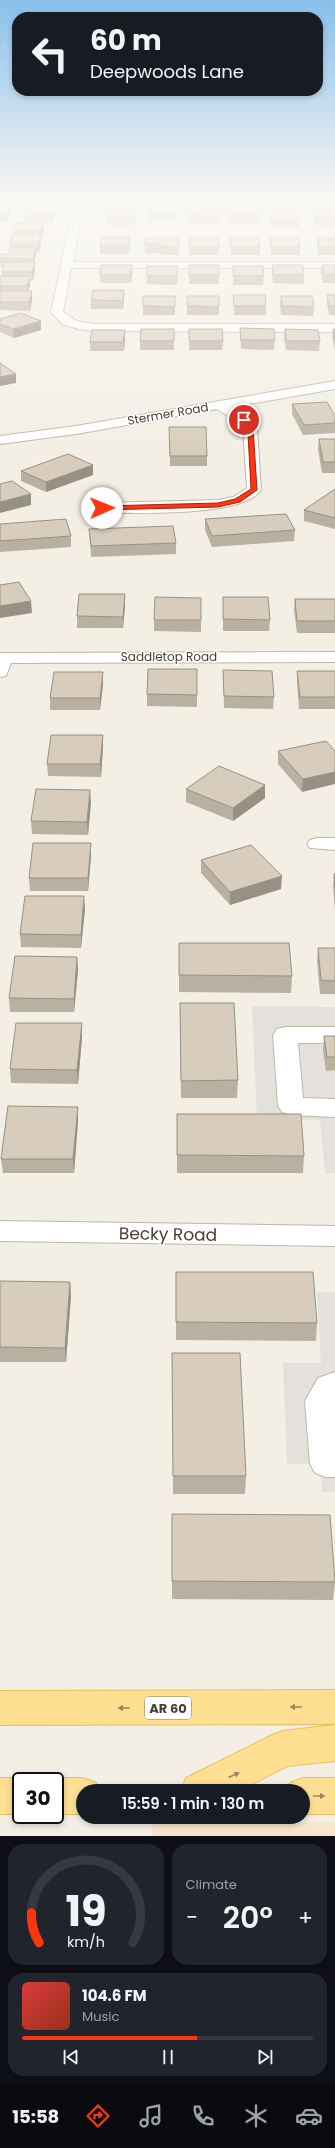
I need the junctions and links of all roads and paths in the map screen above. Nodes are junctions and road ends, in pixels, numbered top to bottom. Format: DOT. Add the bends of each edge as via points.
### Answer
graph roads {
  1 [pos="64,284"];
  2 [pos="335,328"];
  3 [pos="335,385"];
  4 [pos="219,405"];
  5 [pos="0,440"];
  6 [pos="102,508"];
  7 [pos="335,657"];
  8 [pos="1,665"];
  9 [pos="335,1035"];
  10 [pos="335,1108"];
  11 [pos="0,1231"];
  12 [pos="335,1236"];
  13 [pos="335,1384"];
  14 [pos="335,1464"];
  15 [pos="335,1707"];
  16 [pos="0,1708"];
  17 [pos="335,1743"];
  18 [pos="214,1784"];
  19 [pos="0,1796"];
  20 [pos="12,1796"];
  21 [pos="64,1796"];
  22 [pos="76,1796"];
  23 [pos="310,1796"];
  24 [pos="335,1796"];
  1 -- 2 [label="street" via="57,312 67,321 82,326"];
  3 -- 4 [label="street, Stermer Road"];
  4 -- 5 [label="street, Stermer Road" via="76,430"];
  4 -- 6 [label="street" via="244,420 250,427 254,490 238,500 218,505"];
  7 -- 8 [label="street, Saddletop Road"];
  9 -- 10 [label="street" via="285,1036 291,1106"];
  11 -- 12 [label="street, Becky Road"];
  13 -- 14 [label="street" via="320,1401 326,1464"];
  15 -- 16 [label="main road, AR 60, one-way"];
  18 -- 17 [label="main road, one-way" via="283,1749"];
  19 -- 20 [label="main road"];
  21 -- 22 [label="main road"];
  23 -- 24 [label="main road, one-way"];
}
